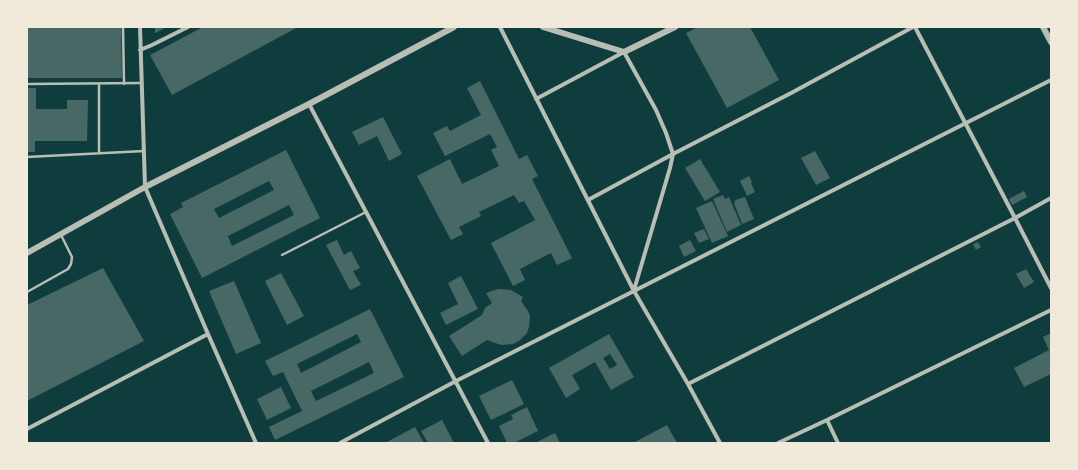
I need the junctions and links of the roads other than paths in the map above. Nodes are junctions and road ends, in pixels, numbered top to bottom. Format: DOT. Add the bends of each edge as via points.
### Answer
graph roads {
  1 [pos="123,27"];
  2 [pos="140,27"];
  3 [pos="188,27"];
  4 [pos="454,27"];
  5 [pos="500,27"];
  6 [pos="544,27"];
  7 [pos="675,27"];
  8 [pos="914,27"];
  9 [pos="1043,27"];
  10 [pos="1051,42"];
  11 [pos="140,50"];
  12 [pos="624,52"];
  13 [pos="1051,80"];
  14 [pos="142,83"];
  15 [pos="27,84"];
  16 [pos="99,84"];
  17 [pos="124,84"];
  18 [pos="536,99"];
  19 [pos="309,104"];
  20 [pos="965,123"];
  21 [pos="144,151"];
  22 [pos="99,153"];
  23 [pos="673,154"];
  24 [pos="27,157"];
  25 [pos="145,187"];
  26 [pos="1051,198"];
  27 [pos="588,200"];
  28 [pos="366,212"];
  29 [pos="1016,218"];
  30 [pos="60,234"];
  31 [pos="27,252"];
  32 [pos="282,256"];
  33 [pos="1051,288"];
  34 [pos="634,290"];
  35 [pos="27,292"];
  36 [pos="1051,310"];
  37 [pos="208,334"];
  38 [pos="456,381"];
  39 [pos="688,384"];
  40 [pos="827,420"];
  41 [pos="27,429"];
  42 [pos="256,443"];
  43 [pos="340,443"];
  44 [pos="488,443"];
  45 [pos="720,443"];
  46 [pos="778,443"];
  47 [pos="838,443"];
  1 -- 17 [label="lane"];
  2 -- 11 [label="street"];
  3 -- 11 [label="street"];
  4 -- 19 [label="street"];
  5 -- 18 [label="street"];
  6 -- 12 [label="street"];
  7 -- 12 [label="street"];
  8 -- 20 [label="street"];
  8 -- 23 [label="street"];
  9 -- 10 [label="street"];
  11 -- 14 [label="street"];
  12 -- 18 [label="street"];
  12 -- 23 [label="street" via="656,110"];
  13 -- 20 [label="street"];
  14 -- 17 [label="lane"];
  14 -- 21 [label="street"];
  15 -- 16 [label="lane"];
  16 -- 17 [label="lane"];
  16 -- 22 [label="lane"];
  18 -- 27 [label="street"];
  19 -- 25 [label="street"];
  19 -- 28 [label="street"];
  20 -- 29 [label="street"];
  20 -- 34 [label="street"];
  21 -- 22 [label="lane"];
  21 -- 25 [label="street"];
  22 -- 24 [label="lane"];
  23 -- 27 [label="street"];
  23 -- 34 [label="street"];
  25 -- 30 [label="street"];
  25 -- 37 [label="street"];
  26 -- 29 [label="street"];
  27 -- 34 [label="street"];
  28 -- 32 [label="lane"];
  28 -- 38 [label="street"];
  29 -- 33 [label="street"];
  29 -- 39 [label="street"];
  30 -- 31 [label="street"];
  30 -- 35 [label="lane" via="72,257 71,264 68,269"];
  34 -- 38 [label="street"];
  34 -- 39 [label="street"];
  36 -- 40 [label="street"];
  37 -- 41 [label="street"];
  37 -- 42 [label="street"];
  38 -- 43 [label="street"];
  38 -- 44 [label="street"];
  39 -- 45 [label="street"];
  40 -- 46 [label="street"];
  40 -- 47 [label="street"];
}
